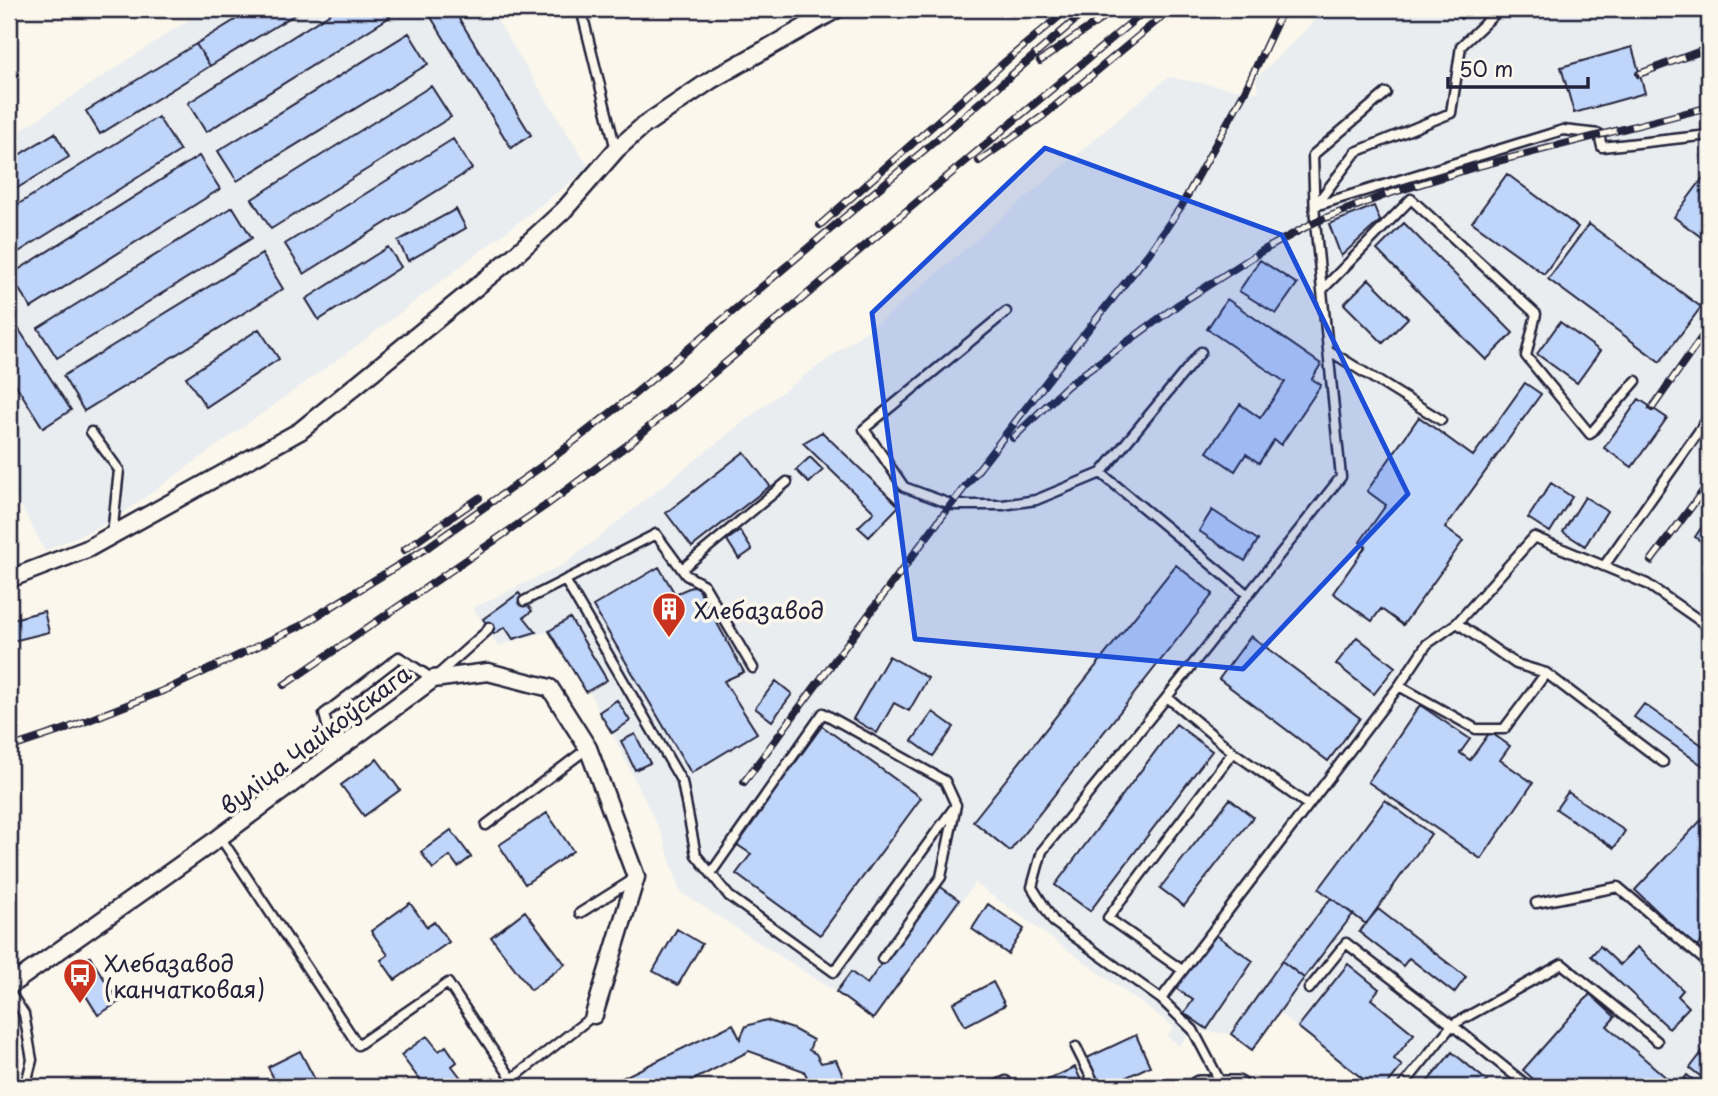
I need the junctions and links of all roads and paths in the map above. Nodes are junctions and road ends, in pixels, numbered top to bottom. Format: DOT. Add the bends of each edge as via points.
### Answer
graph roads {
  1 [pos="581,9"];
  2 [pos="836,9"];
  3 [pos="1500,9"];
  4 [pos="1386,93"];
  5 [pos="1709,135"];
  6 [pos="616,150"];
  7 [pos="1315,206"];
  8 [pos="1322,290"];
  9 [pos="1006,313"];
  10 [pos="1328,350"];
  11 [pos="1200,352"];
  12 [pos="1636,381"];
  13 [pos="1709,417"];
  14 [pos="1441,420"];
  15 [pos="91,432"];
  16 [pos="1101,473"];
  17 [pos="787,482"];
  18 [pos="112,535"];
  19 [pos="1604,566"];
  20 [pos="682,569"];
  21 [pos="9,579"];
  22 [pos="565,580"];
  23 [pos="1248,595"];
  24 [pos="524,601"];
  25 [pos="1457,624"];
  26 [pos="1709,626"];
  27 [pos="489,627"];
  28 [pos="753,668"];
  29 [pos="1546,673"];
  30 [pos="433,679"];
  31 [pos="1399,686"];
  32 [pos="1167,697"];
  33 [pos="588,748"];
  34 [pos="334,751"];
  35 [pos="1233,752"];
  36 [pos="1663,761"];
  37 [pos="957,805"];
  38 [pos="1308,805"];
  39 [pos="486,825"];
  40 [pos="220,837"];
  41 [pos="710,873"];
  42 [pos="636,877"];
  43 [pos="1536,902"];
  44 [pos="580,913"];
  45 [pos="882,959"];
  46 [pos="1709,964"];
  47 [pos="1182,970"];
  48 [pos="9,988"];
  49 [pos="1309,989"];
  50 [pos="1161,999"];
  51 [pos="594,1015"];
  52 [pos="1452,1024"];
  53 [pos="1657,1041"];
  54 [pos="1076,1047"];
  55 [pos="1006,1081"];
  56 [pos="25,1087"];
  57 [pos="993,1087"];
  58 [pos="1096,1087"];
  59 [pos="1198,1087"];
  60 [pos="1223,1087"];
  61 [pos="1237,1087"];
  62 [pos="1402,1087"];
  63 [pos="1529,1087"];
  1 -- 6 [label="lane"];
  2 -- 6 [label="street" via="711,80"];
  3 -- 7 [label="lane" via="1461,46 1451,113 1356,152"];
  4 -- 7 [label="lane" via="1313,155"];
  5 -- 7 [label="lane" via="1602,147 1599,134 1563,130"];
  6 -- 18 [label="street" via="564,210 513,257 300,431"];
  7 -- 8 [label="lane"];
  8 -- 10 [label="lane"];
  8 -- 12 [label="lane" via="1411,199 1536,314 1526,356 1590,433"];
  9 -- 16 [label="lane" via="864,429 904,487 953,505 1036,500"];
  10 -- 14 [label="lane"];
  10 -- 23 [label="lane" via="1341,477"];
  11 -- 16 [label="lane"];
  13 -- 19 [label="lane"];
  15 -- 18 [label="lane" via="118,470"];
  16 -- 23 [label="lane"];
  17 -- 20 [label="lane"];
  18 -- 21 [label="street"];
  19 -- 25 [label="lane" via="1534,537"];
  19 -- 26 [label="lane" via="1647,584"];
  20 -- 22 [label="lane" via="656,534"];
  20 -- 28 [label="lane" via="704,585"];
  22 -- 24 [label="lane"];
  22 -- 41 [label="lane" via="682,782 696,855"];
  23 -- 32 [label="lane"];
  25 -- 29 [label="lane" via="1516,664"];
  25 -- 31 [label="lane" via="1427,644"];
  27 -- 30 [label="lane"];
  29 -- 31 [label="lane" via="1504,729 1476,729"];
  29 -- 36 [label="lane"];
  30 -- 33 [label="street, вуліца Чайкоўскага" via="488,672 550,688"];
  30 -- 34 [label="street, вуліца Чайкоўскага"];
  30 -- 34 [label="lane" via="399,657 324,714"];
  31 -- 38 [label="lane"];
  32 -- 35 [label="lane"];
  32 -- 50 [label="lane" via="1042,851 1032,887 1054,922"];
  33 -- 39 [label="lane"];
  33 -- 42 [label="street, вуліца Чайкоўскага"];
  34 -- 40 [label="street, вуліца Чайкоўскага"];
  35 -- 38 [label="lane"];
  35 -- 47 [label="lane" via="1108,918"];
  37 -- 41 [label="lane" via="945,781 823,713"];
  37 -- 41 [label="lane" via="834,972 729,896"];
  37 -- 45 [label="lane" via="942,877"];
  38 -- 47 [label="lane"];
  40 -- 48 [label="street, вуліца Чайкоўскага"];
  40 -- 51 [label="lane" via="358,1045 448,983 512,1079"];
  42 -- 44 [label="lane"];
  42 -- 51 [label="street"];
  43 -- 46 [label="lane" via="1618,887"];
  47 -- 50 [label="lane"];
  48 -- 56 [label="lane" via="23,1014 32,1060"];
  49 -- 52 [label="lane" via="1346,943"];
  50 -- 60 [label="lane" via="1193,1030"];
  52 -- 53 [label="lane" via="1562,964"];
  52 -- 62 [label="lane"];
  52 -- 63 [label="lane"];
  54 -- 58 [label="lane"];
  55 -- 57 [label="lane"];
  59 -- 60 [label="street"];
  60 -- 61 [label="street"];
}
